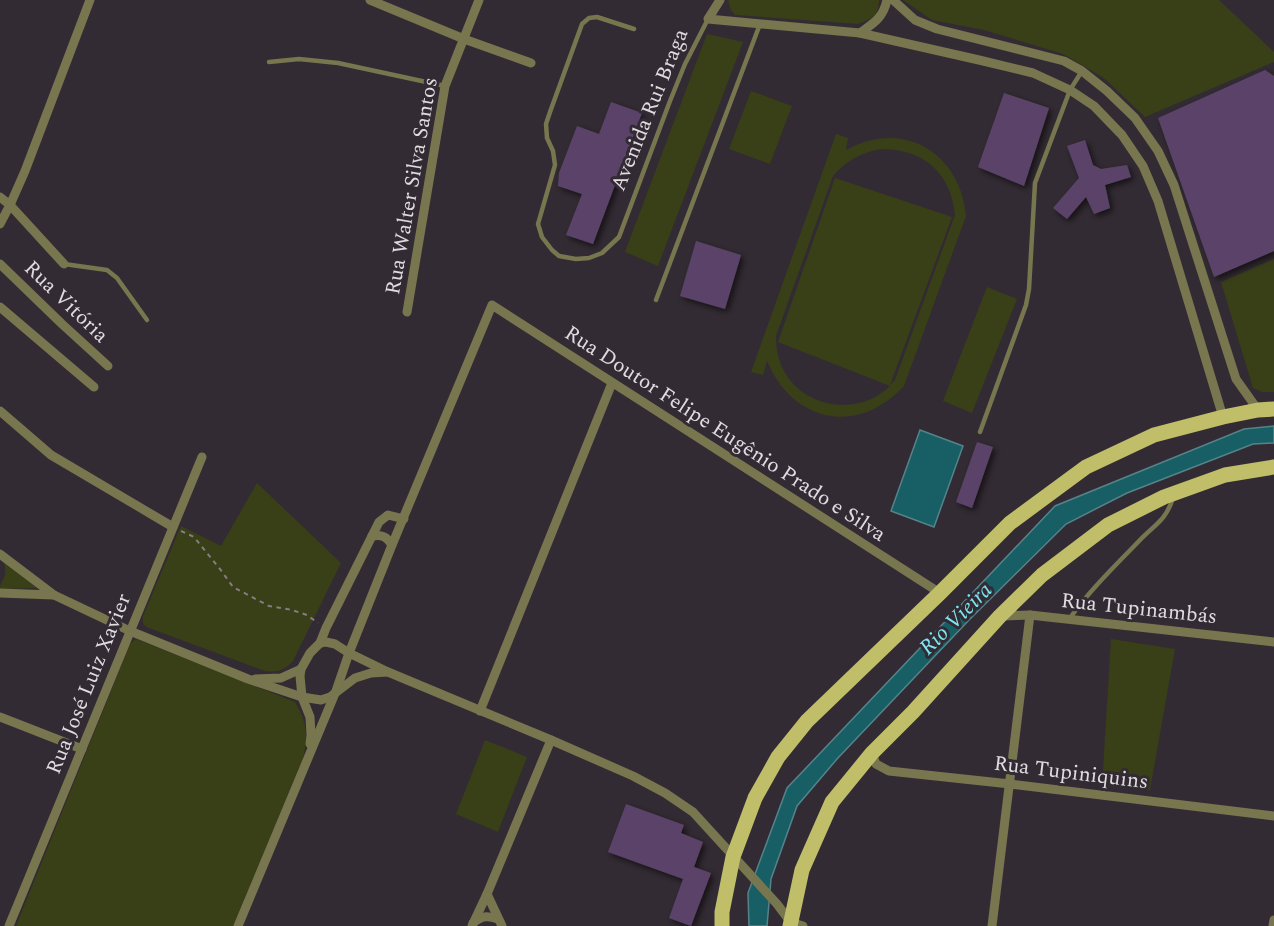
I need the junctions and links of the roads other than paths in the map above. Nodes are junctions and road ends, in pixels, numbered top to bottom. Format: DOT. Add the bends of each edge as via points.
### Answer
graph roads {
  1 [pos="90,0"];
  2 [pos="370,0"];
  3 [pos="480,0"];
  4 [pos="720,0"];
  5 [pos="886,0"];
  6 [pos="893,0"];
  7 [pos="708,19"];
  8 [pos="760,24"];
  9 [pos="634,29"];
  10 [pos="860,33"];
  11 [pos="464,39"];
  12 [pos="270,62"];
  13 [pos="531,63"];
  14 [pos="1082,71"];
  15 [pos="445,86"];
  16 [pos="1070,90"];
  17 [pos="0,197"];
  18 [pos="10,205"];
  19 [pos="0,224"];
  20 [pos="1197,259"];
  21 [pos="0,264"];
  22 [pos="64,264"];
  23 [pos="1178,266"];
  24 [pos="656,300"];
  25 [pos="0,307"];
  26 [pos="407,312"];
  27 [pos="147,320"];
  28 [pos="108,366"];
  29 [pos="612,383"];
  30 [pos="94,387"];
  31 [pos="1266,409"];
  32 [pos="0,411"];
  33 [pos="1223,417"];
  34 [pos="980,432"];
  35 [pos="202,457"];
  36 [pos="1274,467"];
  37 [pos="1175,493"];
  38 [pos="404,519"];
  39 [pos="173,527"];
  40 [pos="372,536"];
  41 [pos="392,545"];
  42 [pos="0,554"];
  43 [pos="0,593"];
  44 [pos="940,593"];
  45 [pos="54,596"];
  46 [pos="1030,615"];
  47 [pos="1000,616"];
  48 [pos="1069,619"];
  49 [pos="130,632"];
  50 [pos="1274,642"];
  51 [pos="320,644"];
  52 [pos="349,653"];
  53 [pos="301,669"];
  54 [pos="388,672"];
  55 [pos="248,679"];
  56 [pos="336,691"];
  57 [pos="302,697"];
  58 [pos="480,711"];
  59 [pos="0,717"];
  60 [pos="551,740"];
  61 [pos="82,749"];
  62 [pos="872,753"];
  63 [pos="307,762"];
  64 [pos="1010,784"];
  65 [pos="1274,816"];
  66 [pos="733,857"];
  67 [pos="487,894"];
  68 [pos="1274,921"];
  69 [pos="500,922"];
  70 [pos="472,925"];
  71 [pos="794,925"];
  72 [pos="9,926"];
  73 [pos="238,926"];
  74 [pos="722,926"];
  75 [pos="992,926"];
  76 [pos="1273,926"];
  1 -- 18 [label="street"];
  2 -- 11 [label="street"];
  3 -- 11 [label="street, Rua Walter Silva Santos"];
  4 -- 7 [label="street, Avenida Rui Braga"];
  5 -- 10 [label="street" via="874,23"];
  6 -- 14 [label="street" via="915,20 937,29 1064,61"];
  7 -- 8 [label="street"];
  7 -- 9 [label="lane, Avenida Rui Braga" via="673,92 619,237 602,253 589,258 559,256 542,237 538,224 555,165 546,124 582,24 597,17"];
  8 -- 10 [label="street"];
  8 -- 24 [label="lane"];
  10 -- 16 [label="street" via="1033,73"];
  11 -- 13 [label="street"];
  11 -- 15 [label="street, Rua Walter Silva Santos"];
  12 -- 15 [label="lane" via="299,59 338,63"];
  14 -- 16 [label="lane"];
  14 -- 20 [label="street" via="1135,118 1158,151 1174,186"];
  15 -- 26 [label="street, Rua Walter Silva Santos"];
  16 -- 23 [label="street" via="1094,106 1122,135 1143,166"];
  16 -- 34 [label="lane" via="1035,183 1026,305"];
  17 -- 18 [label="street"];
  18 -- 19 [label="street"];
  18 -- 22 [label="street"];
  20 -- 23 [label="street"];
  20 -- 31 [label="street" via="1236,379"];
  21 -- 28 [label="street, Rua Vitória"];
  22 -- 27 [label="lane" via="107,270"];
  23 -- 33 [label="street"];
  25 -- 30 [label="street"];
  29 -- 38 [label="street, Rua Doutor Felipe Eugênio Prado e Silva" via="492,305"];
  29 -- 44 [label="street, Rua Doutor Felipe Eugênio Prado e Silva"];
  29 -- 58 [label="street"];
  31 -- 33 [label="main road"];
  32 -- 39 [label="street" via="51,455"];
  33 -- 44 [label="main road" via="1154,435 1086,467 1010,523"];
  35 -- 39 [label="street, Rua José Luiz Xavier"];
  36 -- 37 [label="main road" via="1225,475"];
  37 -- 47 [label="main road" via="1108,525 1042,575"];
  37 -- 48 [label="lane" via="1160,522"];
  38 -- 40 [label="street" via="388,515"];
  38 -- 41 [label="street"];
  39 -- 49 [label="street, Rua José Luiz Xavier"];
  40 -- 41 [label="street" via="383,535"];
  40 -- 51 [label="street"];
  41 -- 52 [label="street"];
  42 -- 45 [label="street"];
  43 -- 45 [label="street"];
  44 -- 66 [label="main road" via="807,721 778,757 755,798"];
  45 -- 49 [label="street"];
  46 -- 47 [label="street, Rua Tupinambás"];
  46 -- 48 [label="street, Rua Tupinambás"];
  46 -- 64 [label="street"];
  47 -- 62 [label="main road"];
  48 -- 50 [label="street, Rua Tupinambás"];
  49 -- 55 [label="street"];
  49 -- 61 [label="street, Rua José Luiz Xavier"];
  51 -- 52 [label="street" via="330,642"];
  51 -- 53 [label="street"];
  52 -- 54 [label="street"];
  52 -- 56 [label="street"];
  53 -- 55 [label="street" via="281,678"];
  53 -- 57 [label="street"];
  54 -- 56 [label="street" via="354,678"];
  54 -- 58 [label="street"];
  55 -- 57 [label="street"];
  56 -- 57 [label="street" via="321,700"];
  56 -- 63 [label="street"];
  57 -- 63 [label="street" via="310,717"];
  58 -- 60 [label="street"];
  59 -- 61 [label="street"];
  60 -- 66 [label="street" via="665,793 693,812"];
  60 -- 67 [label="street"];
  61 -- 72 [label="street, Rua José Luiz Xavier"];
  62 -- 64 [label="street, Rua Tupiniquins" via="876,764 889,771"];
  62 -- 71 [label="main road" via="832,802 802,870"];
  63 -- 73 [label="street"];
  64 -- 65 [label="street, Rua Tupiniquins"];
  64 -- 75 [label="street"];
  66 -- 71 [label="street"];
  66 -- 74 [label="main road"];
  67 -- 69 [label="street"];
  67 -- 70 [label="street"];
  68 -- 76 [label="street"];
  69 -- 70 [label="street" via="486,916"];
}
